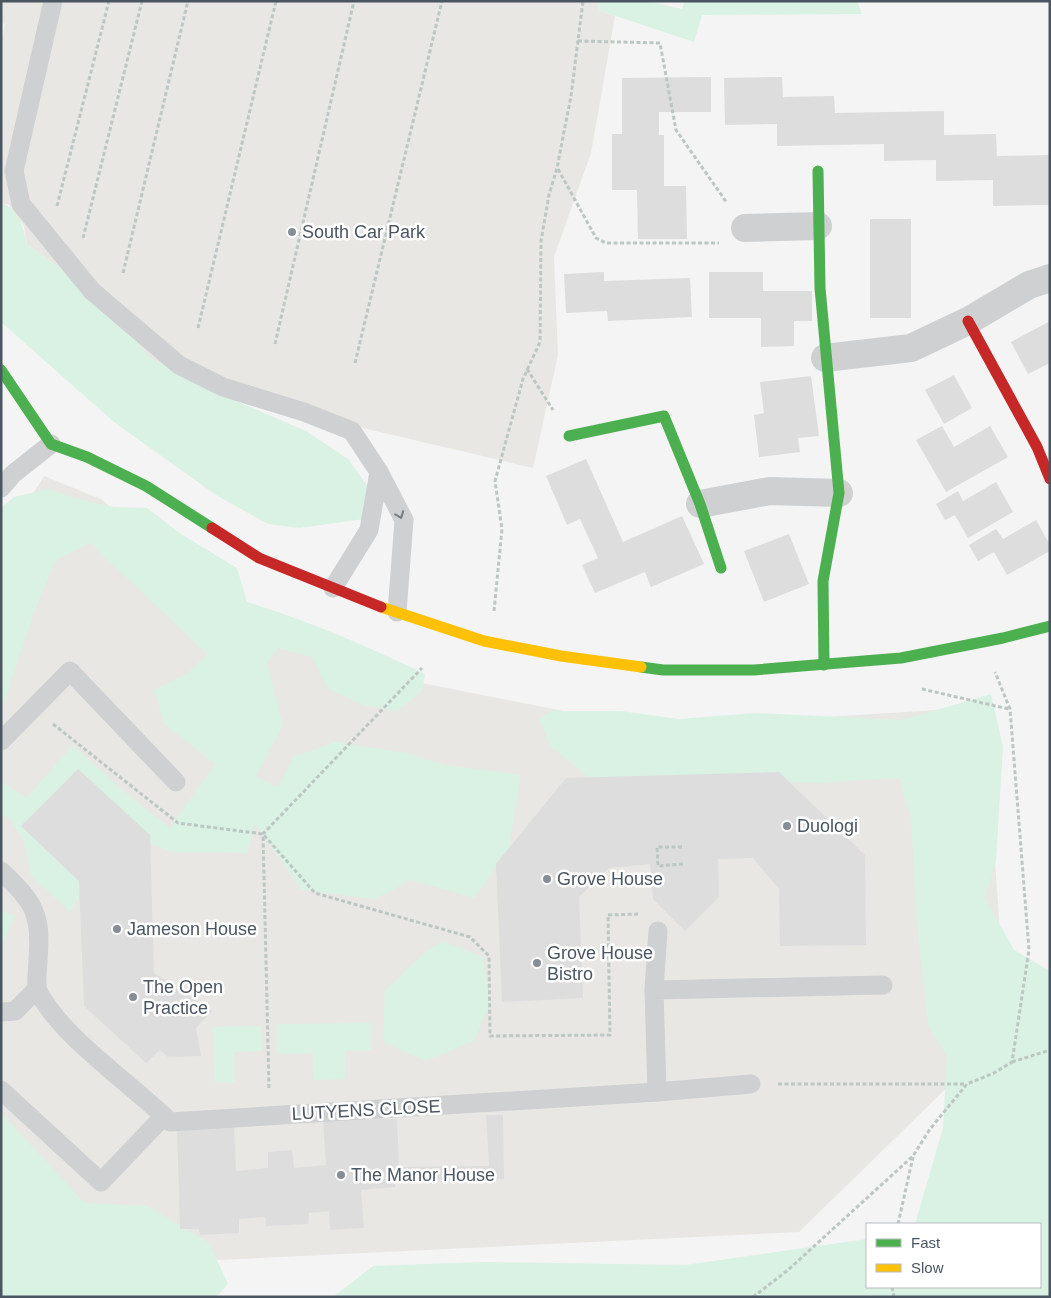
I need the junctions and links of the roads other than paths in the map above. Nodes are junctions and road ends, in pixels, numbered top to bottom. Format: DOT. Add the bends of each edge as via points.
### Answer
graph roads {
  1 [pos="53,1"];
  2 [pos="818,172"];
  3 [pos="818,226"];
  4 [pos="735,236"];
  5 [pos="1050,278"];
  6 [pos="968,321"];
  7 [pos="825,358"];
  8 [pos="1,370"];
  9 [pos="569,436"];
  10 [pos="51,444"];
  11 [pos="1043,444"];
  12 [pos="379,472"];
  13 [pos="1050,479"];
  14 [pos="1,488"];
  15 [pos="839,492"];
  16 [pos="700,504"];
  17 [pos="721,568"];
  18 [pos="333,588"];
  19 [pos="397,612"];
  20 [pos="1050,626"];
  21 [pos="824,666"];
  22 [pos="1,741"];
  23 [pos="176,782"];
  24 [pos="1,871"];
  25 [pos="658,931"];
  26 [pos="883,985"];
  27 [pos="37,989"];
  28 [pos="654,990"];
  29 [pos="1,1012"];
  30 [pos="750,1084"];
  31 [pos="1,1090"];
  32 [pos="657,1092"];
  33 [pos="164,1116"];
  1 -- 12 [label="lane" via="14,171 21,204 92,291 179,365 223,387 304,412 352,432"];
  2 -- 3 [label="street"];
  3 -- 4 [label="street"];
  3 -- 7 [label="street"];
  5 -- 6 [label="street" via="1029,285"];
  6 -- 7 [label="street" via="911,348"];
  6 -- 11 [label="street"];
  7 -- 15 [label="street"];
  8 -- 10 [label="street"];
  9 -- 16 [label="street" via="664,416"];
  10 -- 14 [label="lane" via="13,474"];
  10 -- 18 [label="street" via="87,457 146,486 259,558"];
  11 -- 13 [label="street"];
  12 -- 18 [label="lane" via="370,530"];
  12 -- 19 [label="lane, one-way" via="404,520"];
  15 -- 16 [label="street" via="770,491"];
  15 -- 21 [label="street" via="823,581"];
  16 -- 17 [label="street"];
  18 -- 19 [label="street"];
  19 -- 21 [label="street" via="484,641 663,670"];
  20 -- 21 [label="street" via="901,658"];
  22 -- 23 [label="lane" via="70,671"];
  24 -- 27 [label="lane" via="34,906 40,942"];
  25 -- 28 [label="lane"];
  26 -- 28 [label="lane"];
  27 -- 29 [label="lane" via="15,1011"];
  27 -- 33 [label="lane, LUTYENS CLOSE" via="67,1030"];
  28 -- 32 [label="lane"];
  30 -- 32 [label="lane, LUTYENS CLOSE"];
  31 -- 33 [label="lane" via="101,1182"];
  32 -- 33 [label="lane, LUTYENS CLOSE" via="170,1122"];
}
